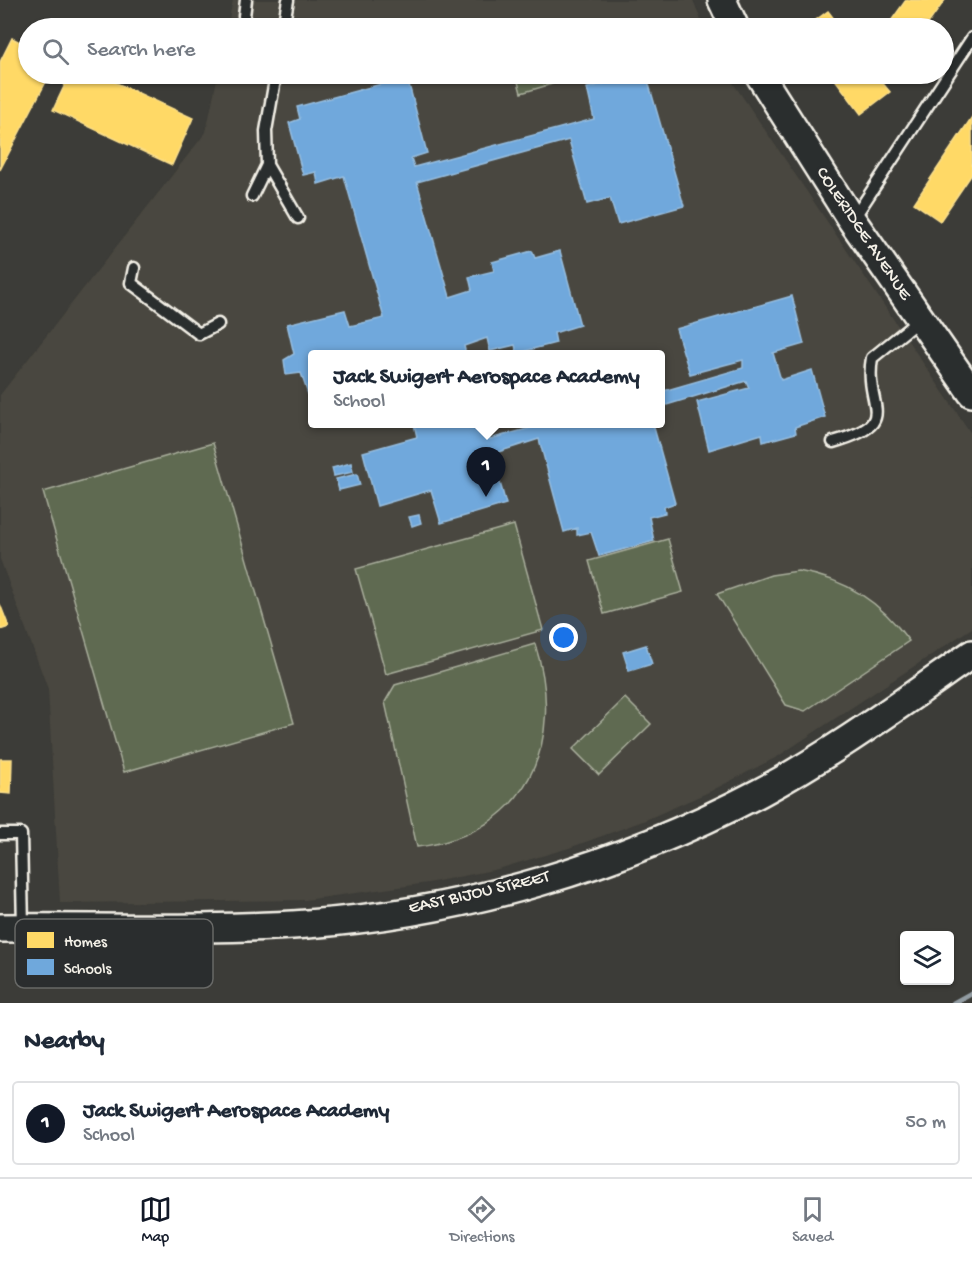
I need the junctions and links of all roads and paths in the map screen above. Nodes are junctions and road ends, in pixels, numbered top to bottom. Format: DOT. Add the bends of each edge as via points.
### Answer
graph roads {
  1 [pos="246,0"];
  2 [pos="288,0"];
  3 [pos="722,0"];
  4 [pos="244,16"];
  5 [pos="285,18"];
  6 [pos="730,18"];
  7 [pos="972,38"];
  8 [pos="954,66"];
  9 [pos="274,84"];
  10 [pos="765,84"];
  11 [pos="942,84"];
  12 [pos="267,165"];
  13 [pos="252,196"];
  14 [pos="298,218"];
  15 [pos="853,220"];
  16 [pos="134,268"];
  17 [pos="921,318"];
  18 [pos="218,324"];
  19 [pos="972,393"];
  20 [pos="832,442"];
  21 [pos="972,654"];
  22 [pos="0,834"];
  23 [pos="213,925"];
  24 [pos="12,928"];
  1 -- 4 [label="lane"];
  2 -- 5 [label="lane"];
  3 -- 6 [label="street"];
  7 -- 8 [label="lane"];
  9 -- 12 [label="lane" via="266,131"];
  10 -- 15 [label="street, COLERIDGE AVENUE"];
  11 -- 15 [label="lane"];
  12 -- 13 [label="lane"];
  12 -- 14 [label="lane"];
  15 -- 17 [label="street, COLERIDGE AVENUE"];
  16 -- 18 [label="lane" via="131,283 200,334"];
  17 -- 19 [label="street, COLERIDGE AVENUE"];
  17 -- 20 [label="lane" via="872,358 877,410 874,422 859,435"];
  21 -- 23 [label="street, EAST BIJOU STREET" via="875,721 760,792 707,819 605,860 519,888 420,909 308,924"];
  22 -- 24 [label="lane" via="21,834"];
}
